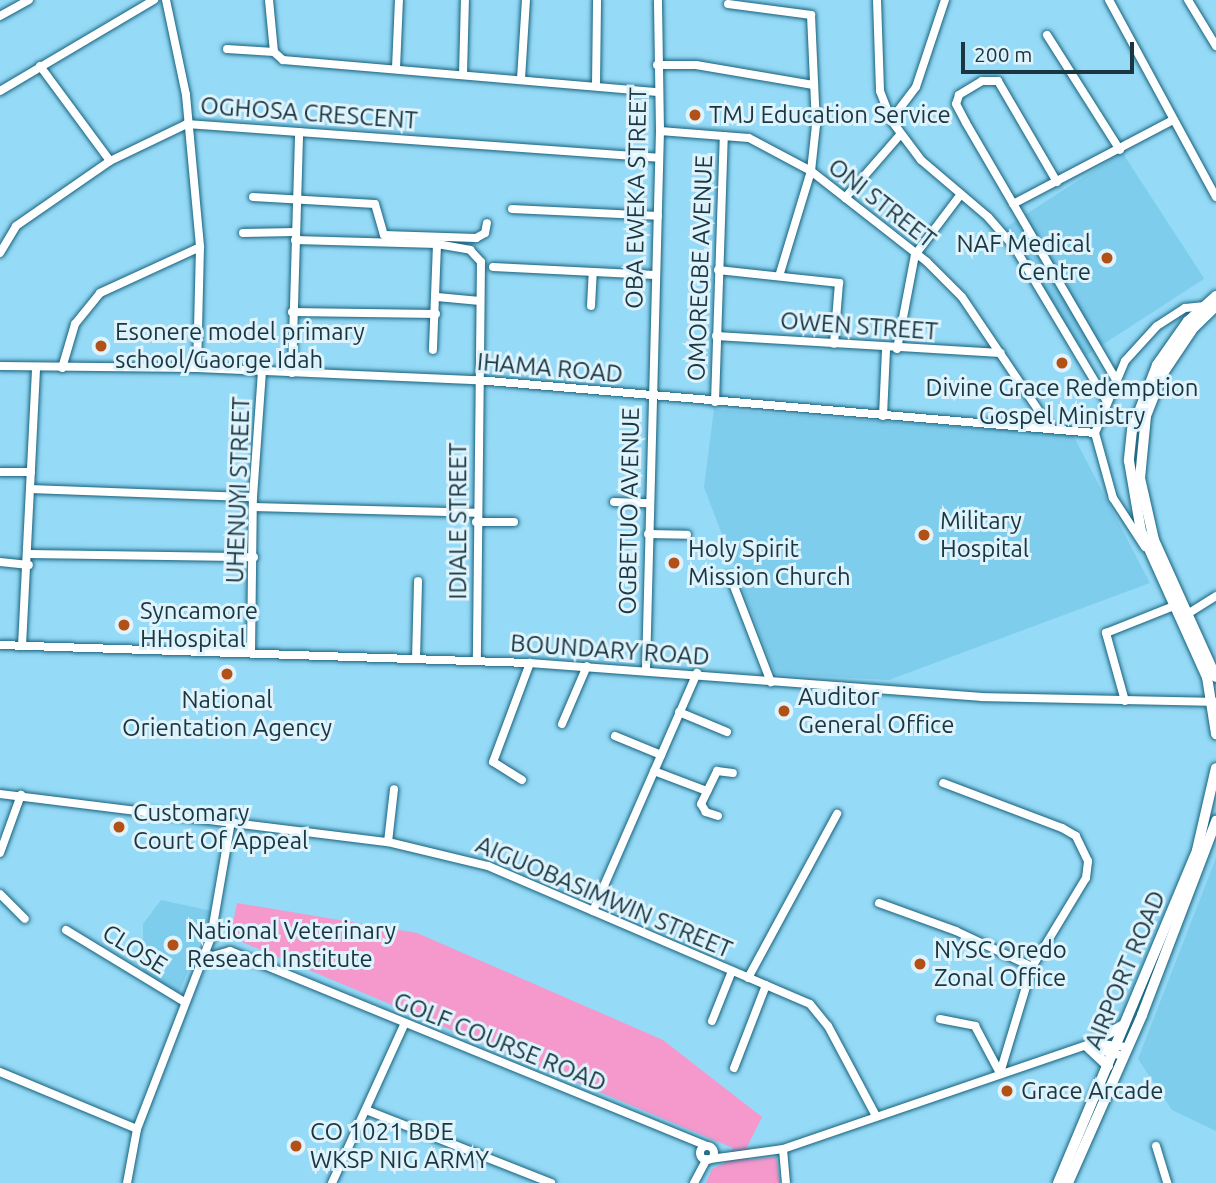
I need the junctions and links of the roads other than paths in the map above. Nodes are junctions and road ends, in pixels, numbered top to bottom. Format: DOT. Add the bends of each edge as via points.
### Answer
graph roads {
  1 [pos="29,0"];
  2 [pos="154,0"];
  3 [pos="166,0"];
  4 [pos="269,0"];
  5 [pos="399,0"];
  6 [pos="465,0"];
  7 [pos="526,0"];
  8 [pos="597,0"];
  9 [pos="658,0"];
  10 [pos="877,0"];
  11 [pos="945,0"];
  12 [pos="1109,0"];
  13 [pos="1188,0"];
  14 [pos="728,4"];
  15 [pos="0,16"];
  16 [pos="1047,35"];
  17 [pos="1216,46"];
  18 [pos="227,49"];
  19 [pos="274,52"];
  20 [pos="657,65"];
  21 [pos="40,66"];
  22 [pos="396,68"];
  23 [pos="463,74"];
  24 [pos="521,79"];
  25 [pos="813,85"];
  26 [pos="596,86"];
  27 [pos="0,91"];
  28 [pos="658,92"];
  29 [pos="891,120"];
  30 [pos="1173,120"];
  31 [pos="187,124"];
  32 [pos="660,131"];
  33 [pos="299,132"];
  34 [pos="900,135"];
  35 [pos="724,136"];
  36 [pos="1120,150"];
  37 [pos="658,158"];
  38 [pos="110,161"];
  39 [pos="811,171"];
  40 [pos="1057,182"];
  41 [pos="961,194"];
  42 [pos="253,197"];
  43 [pos="1216,197"];
  44 [pos="298,198"];
  45 [pos="845,198"];
  46 [pos="1013,204"];
  47 [pos="512,209"];
  48 [pos="658,216"];
  49 [pos="487,223"];
  50 [pos="243,233"];
  51 [pos="295,236"];
  52 [pos="437,244"];
  53 [pos="200,247"];
  54 [pos="0,253"];
  55 [pos="915,255"];
  56 [pos="493,267"];
  57 [pos="718,270"];
  58 [pos="593,272"];
  59 [pos="780,274"];
  60 [pos="655,275"];
  61 [pos="1216,296"];
  62 [pos="437,297"];
  63 [pos="480,301"];
  64 [pos="592,306"];
  65 [pos="1210,307"];
  66 [pos="292,312"];
  67 [pos="436,314"];
  68 [pos="716,336"];
  69 [pos="834,344"];
  70 [pos="886,349"];
  71 [pos="897,349"];
  72 [pos="433,350"];
  73 [pos="1000,354"];
  74 [pos="0,366"];
  75 [pos="36,368"];
  76 [pos="197,368"];
  77 [pos="62,369"];
  78 [pos="262,371"];
  79 [pos="292,373"];
  80 [pos="1115,378"];
  81 [pos="477,380"];
  82 [pos="650,396"];
  83 [pos="1106,400"];
  84 [pos="715,402"];
  85 [pos="883,416"];
  86 [pos="1049,426"];
  87 [pos="1095,433"];
  88 [pos="0,472"];
  89 [pos="31,472"];
  90 [pos="30,489"];
  91 [pos="253,497"];
  92 [pos="614,502"];
  93 [pos="649,503"];
  94 [pos="253,507"];
  95 [pos="476,517"];
  96 [pos="514,522"];
  97 [pos="648,534"];
  98 [pos="687,535"];
  99 [pos="1154,551"];
  100 [pos="29,554"];
  101 [pos="254,557"];
  102 [pos="0,562"];
  103 [pos="29,565"];
  104 [pos="730,576"];
  105 [pos="418,581"];
  106 [pos="1216,596"];
  107 [pos="1174,606"];
  108 [pos="1189,613"];
  109 [pos="0,645"];
  110 [pos="22,646"];
  111 [pos="251,653"];
  112 [pos="415,659"];
  113 [pos="477,661"];
  114 [pos="530,663"];
  115 [pos="587,666"];
  116 [pos="646,669"];
  117 [pos="697,673"];
  118 [pos="1216,677"];
  119 [pos="771,682"];
  120 [pos="1125,701"];
  121 [pos="1214,703"];
  122 [pos="680,712"];
  123 [pos="562,724"];
  124 [pos="727,732"];
  125 [pos="1216,734"];
  126 [pos="615,736"];
  127 [pos="661,755"];
  128 [pos="1216,768"];
  129 [pos="654,771"];
  130 [pos="733,773"];
  131 [pos="522,780"];
  132 [pos="943,783"];
  133 [pos="394,789"];
  134 [pos="708,791"];
  135 [pos="0,794"];
  136 [pos="21,795"];
  137 [pos="837,814"];
  138 [pos="718,816"];
  139 [pos="231,821"];
  140 [pos="1216,821"];
  141 [pos="388,842"];
  142 [pos="0,853"];
  143 [pos="0,894"];
  144 [pos="878,903"];
  145 [pos="593,911"];
  146 [pos="26,919"];
  147 [pos="66,930"];
  148 [pos="211,937"];
  149 [pos="219,951"];
  150 [pos="202,960"];
  151 [pos="1032,967"];
  152 [pos="732,971"];
  153 [pos="748,978"];
  154 [pos="766,985"];
  155 [pos="183,1001"];
  156 [pos="940,1018"];
  157 [pos="712,1021"];
  158 [pos="404,1025"];
  159 [pos="1124,1025"];
  160 [pos="1088,1046"];
  161 [pos="1121,1050"];
  162 [pos="1108,1066"];
  163 [pos="734,1068"];
  164 [pos="0,1072"];
  165 [pos="1000,1073"];
  166 [pos="366,1110"];
  167 [pos="875,1114"];
  168 [pos="137,1129"];
  169 [pos="690,1140"];
  170 [pos="1156,1146"];
  171 [pos="710,1147"];
  172 [pos="783,1149"];
  173 [pos="730,1156"];
  174 [pos="705,1157"];
  175 [pos="696,1179"];
  176 [pos="127,1183"];
  177 [pos="332,1183"];
  178 [pos="551,1183"];
  179 [pos="786,1183"];
  180 [pos="1058,1183"];
  181 [pos="1068,1183"];
  182 [pos="1167,1183"];
  1 -- 15 [label="street"];
  2 -- 21 [label="street"];
  3 -- 31 [label="street" via="179,51"];
  4 -- 19 [label="street"];
  5 -- 22 [label="street"];
  6 -- 23 [label="street"];
  7 -- 24 [label="street"];
  8 -- 26 [label="street"];
  9 -- 20 [label="street, OBA EWEKA STREET"];
  10 -- 29 [label="street" via="880,91"];
  11 -- 29 [label="street" via="916,87"];
  12 -- 30 [label="street"];
  13 -- 17 [label="street"];
  14 -- 25 [label="street" via="811,15"];
  16 -- 36 [label="street"];
  18 -- 19 [label="street"];
  19 -- 22 [label="street" via="283,61"];
  20 -- 25 [label="street" via="696,65"];
  20 -- 28 [label="street, OBA EWEKA STREET"];
  21 -- 27 [label="street"];
  21 -- 38 [label="street"];
  22 -- 23 [label="street"];
  23 -- 24 [label="street"];
  24 -- 26 [label="street"];
  25 -- 39 [label="street"];
  26 -- 28 [label="street"];
  28 -- 32 [label="street, OBA EWEKA STREET"];
  29 -- 34 [label="street"];
  30 -- 36 [label="street"];
  30 -- 43 [label="street"];
  31 -- 33 [label="street, OGHOSA CRESCENT"];
  31 -- 38 [label="street, OGHOSA CRESCENT"];
  31 -- 53 [label="street"];
  32 -- 35 [label="street, ONI STREET"];
  32 -- 37 [label="street, OBA EWEKA STREET"];
  33 -- 37 [label="street, OGHOSA CRESCENT"];
  33 -- 44 [label="street"];
  34 -- 41 [label="street"];
  34 -- 45 [label="street"];
  35 -- 39 [label="street, ONI STREET" via="748,138"];
  35 -- 57 [label="street, OMOREGBE AVENUE"];
  36 -- 40 [label="street"];
  37 -- 48 [label="street, OBA EWEKA STREET"];
  38 -- 54 [label="street, OGHOSA CRESCENT" via="16,226"];
  39 -- 45 [label="street, ONI STREET"];
  39 -- 59 [label="street"];
  40 -- 46 [label="street"];
  40 -- 46 [label="street" via="1003,88 993,78 982,81 959,95 956,104"];
  41 -- 55 [label="street"];
  41 -- 83 [label="street" via="1014,248"];
  42 -- 44 [label="street"];
  44 -- 49 [label="street" via="375,204 384,235 476,238 485,233"];
  44 -- 51 [label="street"];
  45 -- 55 [label="street, ONI STREET"];
  46 -- 80 [label="street"];
  47 -- 48 [label="street"];
  48 -- 60 [label="street, OBA EWEKA STREET"];
  50 -- 51 [label="street"];
  51 -- 52 [label="street"];
  51 -- 66 [label="street"];
  52 -- 62 [label="street"];
  52 -- 63 [label="street, IDIALE STREET" via="470,250 479,258"];
  53 -- 76 [label="street"];
  53 -- 77 [label="street" via="100,293 75,324"];
  55 -- 71 [label="street"];
  55 -- 73 [label="street, ONI STREET" via="962,297"];
  56 -- 58 [label="street"];
  57 -- 59 [label="street"];
  57 -- 68 [label="street, OMOREGBE AVENUE"];
  58 -- 60 [label="street"];
  58 -- 64 [label="street"];
  59 -- 69 [label="street" via="839,283"];
  60 -- 82 [label="street, OBA EWEKA STREET"];
  61 -- 65 [label="main road"];
  62 -- 63 [label="street"];
  62 -- 67 [label="street"];
  63 -- 81 [label="street, IDIALE STREET"];
  65 -- 80 [label="street" via="1185,308 1157,326"];
  65 -- 99 [label="main road" via="1177,348 1146,416 1140,478"];
  66 -- 67 [label="street"];
  66 -- 79 [label="street"];
  67 -- 72 [label="street"];
  68 -- 69 [label="street, OWEN STREET"];
  68 -- 84 [label="street, OMOREGBE AVENUE"];
  69 -- 70 [label="street, OWEN STREET"];
  70 -- 71 [label="street, OWEN STREET"];
  70 -- 85 [label="street"];
  71 -- 73 [label="street, OWEN STREET"];
  73 -- 86 [label="street, ONI STREET"];
  74 -- 75 [label="street, IHAMA ROAD"];
  75 -- 77 [label="street, IHAMA ROAD"];
  75 -- 89 [label="street"];
  76 -- 77 [label="street, IHAMA ROAD"];
  76 -- 78 [label="street, IHAMA ROAD"];
  78 -- 79 [label="street, IHAMA ROAD"];
  78 -- 91 [label="street, UHENUYI STREET"];
  79 -- 81 [label="street, IHAMA ROAD"];
  80 -- 83 [label="street"];
  81 -- 82 [label="street, IHAMA ROAD"];
  81 -- 95 [label="street, IDIALE STREET"];
  82 -- 84 [label="street, IHAMA ROAD"];
  82 -- 93 [label="street, OGBETUO AVENUE"];
  83 -- 87 [label="street"];
  84 -- 85 [label="street, IHAMA ROAD"];
  85 -- 86 [label="street, IHAMA ROAD"];
  86 -- 87 [label="street, IHAMA ROAD"];
  87 -- 99 [label="street" via="1113,498"];
  88 -- 89 [label="street"];
  89 -- 90 [label="street"];
  90 -- 91 [label="street"];
  90 -- 100 [label="street"];
  91 -- 94 [label="street, UHENUYI STREET"];
  92 -- 93 [label="street"];
  93 -- 97 [label="street, OGBETUO AVENUE"];
  94 -- 95 [label="street"];
  94 -- 101 [label="street, UHENUYI STREET"];
  95 -- 96 [label="street"];
  95 -- 113 [label="street, IDIALE STREET"];
  97 -- 98 [label="street"];
  97 -- 116 [label="street, OGBETUO AVENUE"];
  99 -- 107 [label="main road"];
  99 -- 108 [label="main road"];
  100 -- 101 [label="street"];
  100 -- 103 [label="street"];
  101 -- 111 [label="street, UHENUYI STREET"];
  102 -- 103 [label="street"];
  103 -- 110 [label="street"];
  104 -- 119 [label="street"];
  105 -- 112 [label="street"];
  106 -- 108 [label="street"];
  107 -- 120 [label="street" via="1106,633"];
  107 -- 121 [label="main road"];
  108 -- 118 [label="main road"];
  109 -- 110 [label="street, BOUNDARY ROAD"];
  110 -- 111 [label="street, BOUNDARY ROAD"];
  111 -- 112 [label="street, BOUNDARY ROAD"];
  112 -- 113 [label="street, BOUNDARY ROAD"];
  113 -- 114 [label="street, BOUNDARY ROAD"];
  114 -- 115 [label="street, BOUNDARY ROAD"];
  114 -- 131 [label="street" via="493,762"];
  115 -- 116 [label="street, BOUNDARY ROAD"];
  115 -- 123 [label="street"];
  116 -- 117 [label="street, BOUNDARY ROAD"];
  117 -- 119 [label="street, BOUNDARY ROAD"];
  117 -- 122 [label="street"];
  119 -- 120 [label="street, BOUNDARY ROAD"];
  120 -- 121 [label="street, BOUNDARY ROAD"];
  121 -- 125 [label="main road"];
  122 -- 124 [label="street"];
  122 -- 127 [label="street"];
  126 -- 127 [label="street"];
  127 -- 129 [label="street"];
  128 -- 159 [label="main road, AIRPORT ROAD" via="1197,850"];
  129 -- 134 [label="street"];
  129 -- 145 [label="street"];
  130 -- 134 [label="street" via="717,771"];
  132 -- 151 [label="street" via="1062,828 1085,849 1086,878"];
  133 -- 141 [label="street"];
  134 -- 138 [label="street" via="701,808"];
  135 -- 136 [label="street, AIGUOBASIMWIN STREET"];
  136 -- 139 [label="street, AIGUOBASIMWIN STREET"];
  136 -- 142 [label="street"];
  137 -- 153 [label="street"];
  139 -- 141 [label="street, AIGUOBASIMWIN STREET"];
  139 -- 148 [label="street"];
  140 -- 161 [label="main road, AIRPORT ROAD"];
  141 -- 145 [label="street, AIGUOBASIMWIN STREET" via="488,866"];
  143 -- 146 [label="street"];
  144 -- 151 [label="street" via="956,931"];
  145 -- 152 [label="street, AIGUOBASIMWIN STREET"];
  147 -- 155 [label="street, CLOSE"];
  148 -- 149 [label="street"];
  148 -- 150 [label="street"];
  149 -- 150 [label="street"];
  149 -- 158 [label="street, GOLF COURSE ROAD" via="230,951"];
  150 -- 155 [label="street"];
  151 -- 165 [label="street"];
  152 -- 153 [label="street, AIGUOBASIMWIN STREET"];
  152 -- 157 [label="street"];
  153 -- 154 [label="street, AIGUOBASIMWIN STREET"];
  154 -- 163 [label="street"];
  154 -- 167 [label="street, AIGUOBASIMWIN STREET" via="810,1004 820,1014"];
  155 -- 168 [label="street"];
  156 -- 165 [label="street" via="975,1026"];
  158 -- 166 [label="street"];
  158 -- 169 [label="street, GOLF COURSE ROAD"];
  159 -- 160 [label="main road"];
  159 -- 161 [label="main road, AIRPORT ROAD"];
  160 -- 161 [label="street"];
  160 -- 162 [label="main road"];
  160 -- 165 [label="street"];
  161 -- 162 [label="main road, AIRPORT ROAD"];
  161 -- 181 [label="main road, AIRPORT ROAD"];
  162 -- 180 [label="main road, AIRPORT ROAD"];
  164 -- 168 [label="street"];
  165 -- 167 [label="street"];
  166 -- 177 [label="street"];
  166 -- 178 [label="street"];
  167 -- 172 [label="street"];
  168 -- 176 [label="street"];
  169 -- 171 [label="street"];
  169 -- 174 [label="street, GOLF COURSE ROAD"];
  170 -- 182 [label="street"];
  171 -- 173 [label="street"];
  171 -- 174 [label="street"];
  172 -- 173 [label="street"];
  172 -- 179 [label="street"];
  173 -- 174 [label="street"];
  174 -- 175 [label="street"];
}
